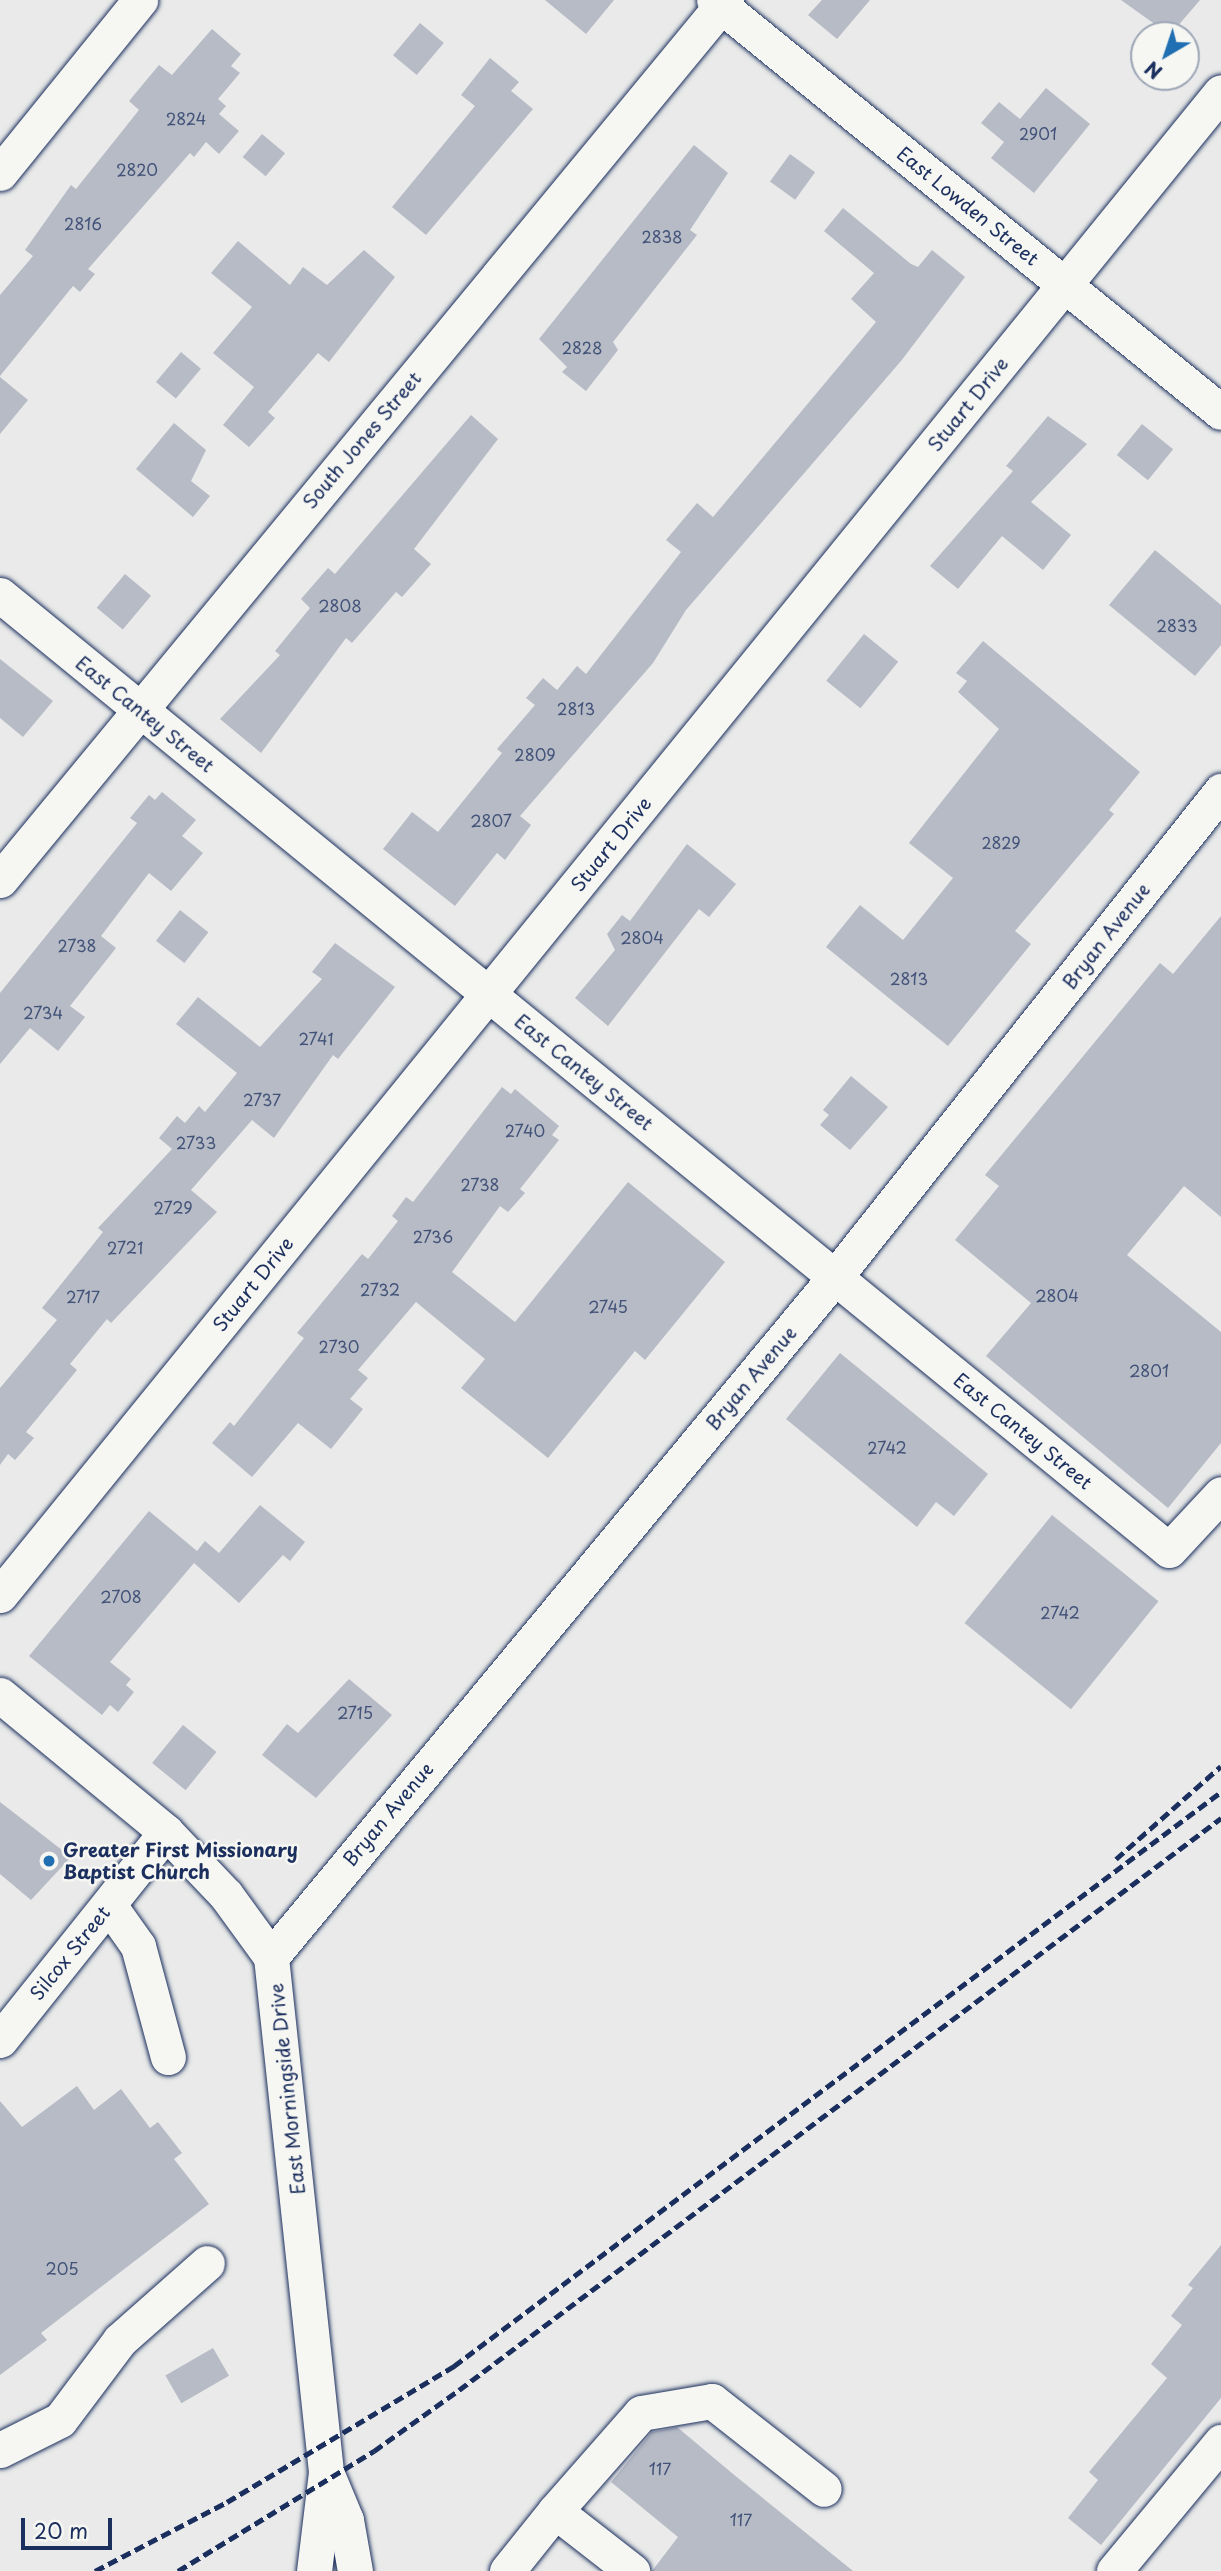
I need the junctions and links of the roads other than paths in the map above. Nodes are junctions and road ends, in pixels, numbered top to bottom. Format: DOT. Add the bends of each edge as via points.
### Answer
graph roads {
  1 [pos="140,0"];
  2 [pos="720,2"];
  3 [pos="1221,92"];
  4 [pos="0,173"];
  5 [pos="1065,285"];
  6 [pos="1221,412"];
  7 [pos="0,595"];
  8 [pos="139,709"];
  9 [pos="1221,791"];
  10 [pos="0,880"];
  11 [pos="488,994"];
  12 [pos="835,1277"];
  13 [pos="1221,1494"];
  14 [pos="0,1595"];
  15 [pos="0,1695"];
  16 [pos="166,1832"];
  17 [pos="109,1905"];
  18 [pos="271,1957"];
  19 [pos="0,2040"];
  20 [pos="168,2057"];
  21 [pos="207,2263"];
  22 [pos="1221,2442"];
  23 [pos="0,2450"];
  24 [pos="326,2472"];
  25 [pos="824,2489"];
  26 [pos="555,2511"];
  27 [pos="314,2571"];
  28 [pos="355,2571"];
  29 [pos="507,2571"];
  30 [pos="632,2571"];
  31 [pos="1114,2571"];
  1 -- 4 [label="street"];
  2 -- 5 [label="street, East Lowden Street"];
  2 -- 8 [label="street, South Jones Street"];
  3 -- 5 [label="street, Stuart Drive"];
  5 -- 6 [label="street, East Lowden Street"];
  5 -- 11 [label="street, Stuart Drive"];
  7 -- 8 [label="street, East Cantey Street"];
  8 -- 10 [label="street, South Jones Street"];
  8 -- 11 [label="street, East Cantey Street"];
  9 -- 12 [label="street, Bryan Avenue"];
  11 -- 12 [label="street, East Cantey Street"];
  11 -- 14 [label="street, Stuart Drive"];
  12 -- 13 [label="street, East Cantey Street" via="1168,1550"];
  12 -- 18 [label="street, Bryan Avenue"];
  15 -- 16 [label="street, East Morningside Drive"];
  16 -- 17 [label="street, Silcox Street"];
  16 -- 18 [label="street, East Morningside Drive" via="226,1895"];
  17 -- 19 [label="street, Silcox Street"];
  17 -- 20 [label="street" via="138,1946"];
  18 -- 24 [label="street, East Morningside Drive"];
  21 -- 23 [label="street" via="120,2340 60,2420"];
  22 -- 31 [label="street"];
  24 -- 27 [label="street"];
  24 -- 28 [label="street" via="346,2520"];
  25 -- 26 [label="street" via="712,2402 641,2413"];
  26 -- 29 [label="street"];
  26 -- 30 [label="street"];
}
